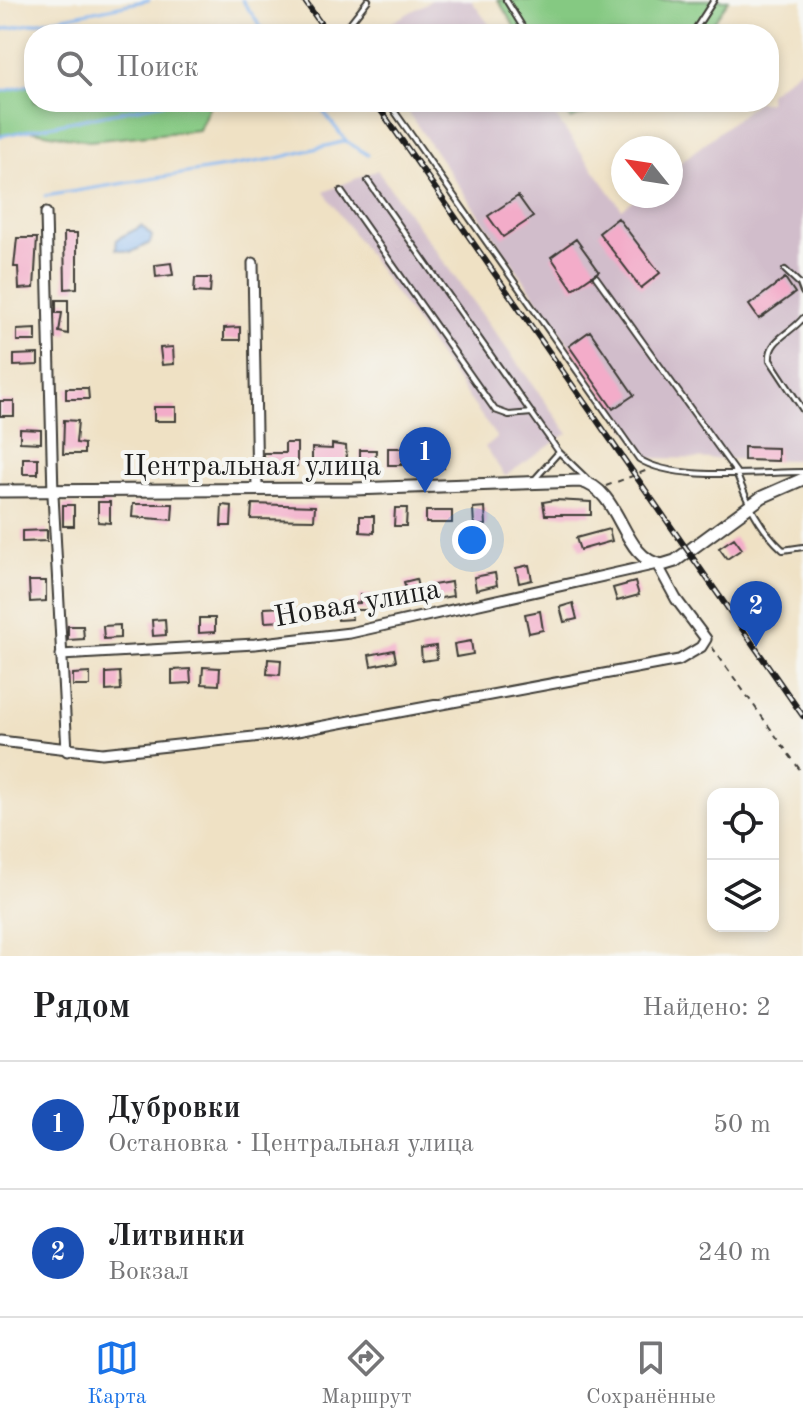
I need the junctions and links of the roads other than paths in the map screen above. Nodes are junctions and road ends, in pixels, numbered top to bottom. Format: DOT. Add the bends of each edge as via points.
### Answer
graph roads {
  1 [pos="368,0"];
  2 [pos="506,0"];
  3 [pos="714,0"];
  4 [pos="350,24"];
  5 [pos="521,24"];
  6 [pos="698,24"];
  7 [pos="395,112"];
  8 [pos="368,181"];
  9 [pos="341,191"];
  10 [pos="46,213"];
  11 [pos="253,263"];
  12 [pos="785,270"];
  13 [pos="596,277"];
  14 [pos="803,292"];
  15 [pos="803,318"];
  16 [pos="803,410"];
  17 [pos="532,413"];
  18 [pos="559,452"];
  19 [pos="736,472"];
  20 [pos="803,472"];
  21 [pos="803,479"];
  22 [pos="591,484"];
  23 [pos="529,486"];
  24 [pos="257,489"];
  25 [pos="53,490"];
  26 [pos="0,491"];
  27 [pos="748,507"];
  28 [pos="803,547"];
  29 [pos="657,564"];
  30 [pos="61,655"];
  31 [pos="0,741"];
  32 [pos="67,751"];
  1 -- 4 [label="lane"];
  2 -- 5 [label="lane"];
  3 -- 6 [label="lane"];
  7 -- 19 [label="lane" via="639,459 653,468"];
  8 -- 17 [label="lane"];
  9 -- 17 [label="lane" via="495,410"];
  10 -- 25 [label="street"];
  11 -- 24 [label="street"];
  12 -- 14 [label="lane"];
  13 -- 19 [label="lane"];
  15 -- 16 [label="lane" via="769,353"];
  17 -- 18 [label="lane"];
  18 -- 22 [label="lane"];
  18 -- 23 [label="lane"];
  19 -- 20 [label="lane"];
  19 -- 27 [label="lane"];
  21 -- 27 [label="street"];
  22 -- 23 [label="street, Центральная улица"];
  22 -- 29 [label="street" via="643,556"];
  23 -- 24 [label="street, Центральная улица"];
  24 -- 25 [label="street, Центральная улица"];
  25 -- 26 [label="street, Центральная улица"];
  25 -- 30 [label="street"];
  27 -- 28 [label="lane" via="783,550"];
  27 -- 29 [label="street" via="674,562"];
  29 -- 30 [label="street, Новая улица" via="350,633"];
  29 -- 32 [label="street" via="706,639 679,660 281,734 102,753"];
  30 -- 32 [label="street"];
  31 -- 32 [label="street"];
}
